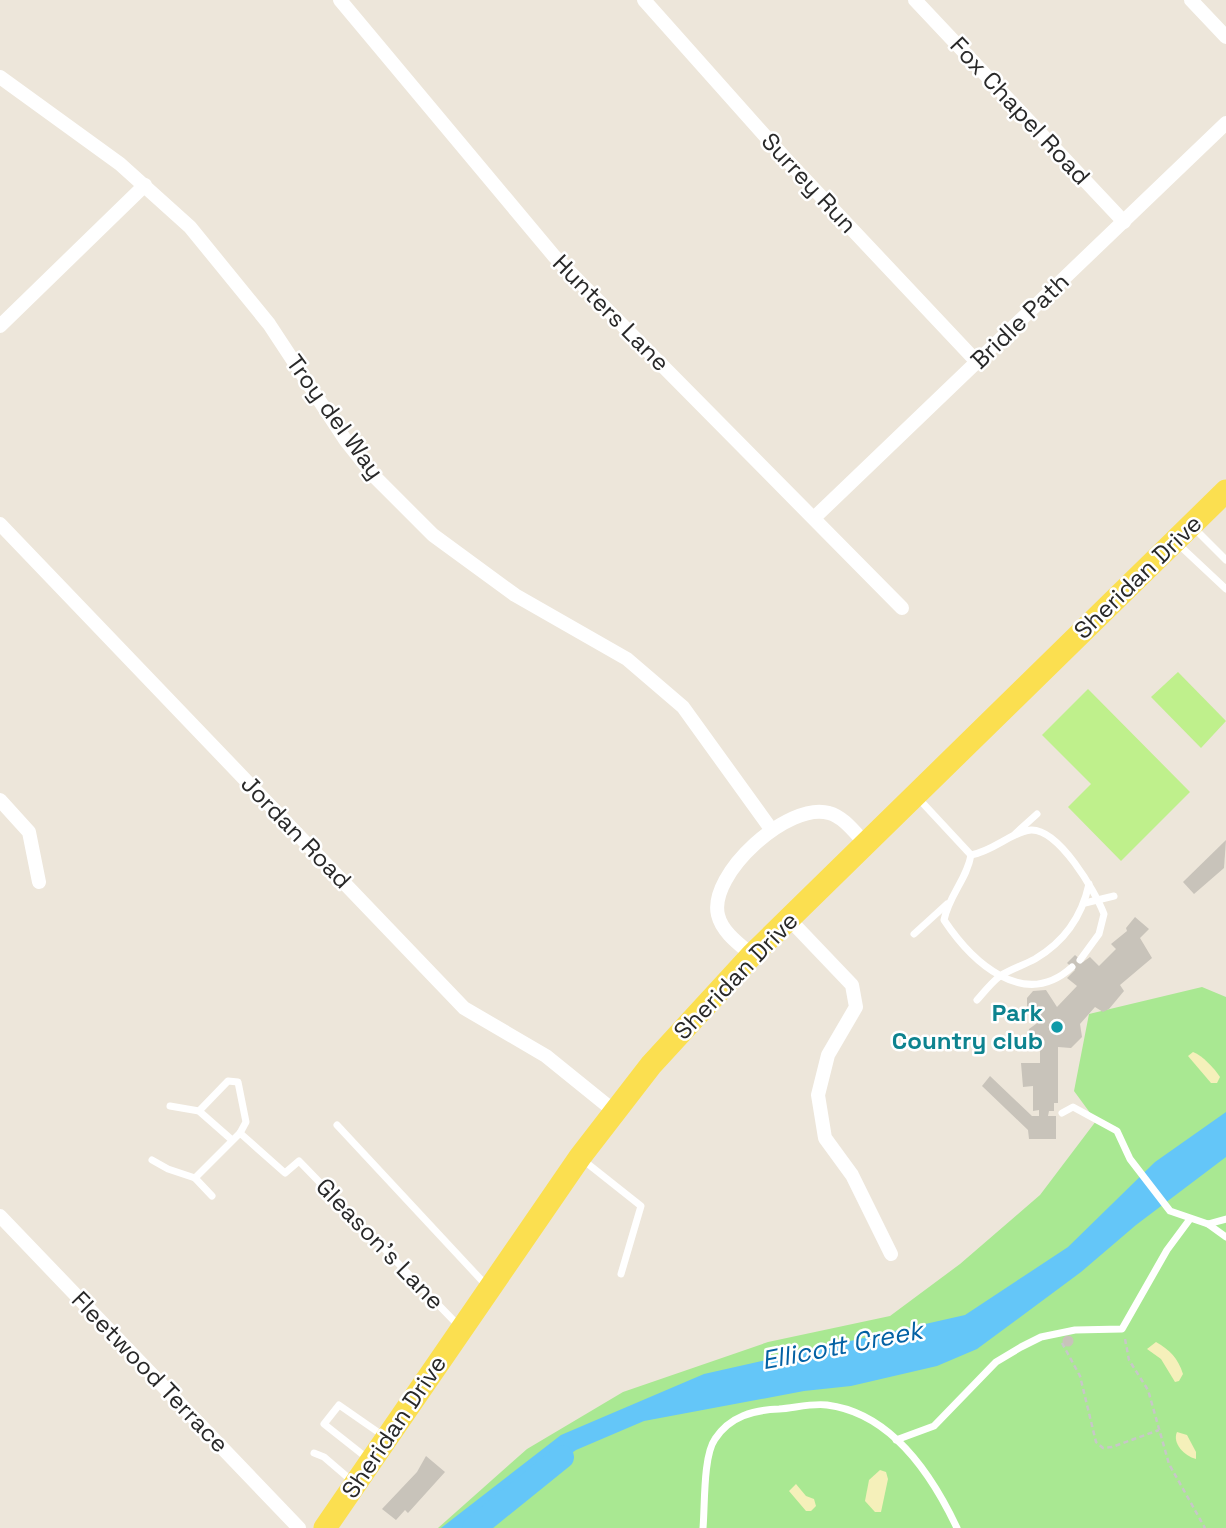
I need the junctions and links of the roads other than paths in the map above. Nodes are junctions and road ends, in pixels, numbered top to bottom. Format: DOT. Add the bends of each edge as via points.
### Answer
graph roads {
  1 [pos="340,0"];
  2 [pos="644,0"];
  3 [pos="915,0"];
  4 [pos="1191,0"];
  5 [pos="1226,37"];
  6 [pos="0,77"];
  7 [pos="1226,123"];
  8 [pos="145,185"];
  9 [pos="1124,222"];
  10 [pos="0,326"];
  11 [pos="977,362"];
  12 [pos="1226,491"];
  13 [pos="814,518"];
  14 [pos="0,524"];
  15 [pos="1183,533"];
  16 [pos="1226,561"];
  17 [pos="1226,589"];
  18 [pos="902,608"];
  19 [pos="915,795"];
  20 [pos="0,800"];
  21 [pos="1037,814"];
  22 [pos="771,829"];
  23 [pos="1012,836"];
  24 [pos="866,844"];
  25 [pos="971,855"];
  26 [pos="39,882"];
  27 [pos="1090,884"];
  28 [pos="1099,902"];
  29 [pos="947,903"];
  30 [pos="1085,903"];
  31 [pos="789,919"];
  32 [pos="914,934"];
  33 [pos="752,955"];
  34 [pos="1080,960"];
  35 [pos="1072,967"];
  36 [pos="1000,976"];
  37 [pos="977,1000"];
  38 [pos="170,1106"];
  39 [pos="200,1111"];
  40 [pos="614,1111"];
  41 [pos="1062,1113"];
  42 [pos="337,1125"];
  43 [pos="240,1133"];
  44 [pos="232,1140"];
  45 [pos="580,1157"];
  46 [pos="152,1160"];
  47 [pos="195,1178"];
  48 [pos="212,1196"];
  49 [pos="0,1216"];
  50 [pos="1191,1219"];
  51 [pos="1226,1219"];
  52 [pos="1208,1224"];
  53 [pos="1226,1237"];
  54 [pos="891,1254"];
  55 [pos="621,1274"];
  56 [pos="489,1288"];
  57 [pos="461,1328"];
  58 [pos="386,1438"];
  59 [pos="896,1440"];
  60 [pos="314,1453"];
  61 [pos="371,1461"];
  62 [pos="355,1483"];
  63 [pos="299,1528"];
  64 [pos="325,1528"];
  65 [pos="703,1528"];
  66 [pos="957,1528"];
  1 -- 13 [label="street, Hunters Lane" via="554,256"];
  2 -- 11 [label="street, Surrey Run"];
  3 -- 9 [label="street, Fox Chapel Road"];
  4 -- 5 [label="street"];
  6 -- 8 [label="street, Troy del Way"];
  7 -- 9 [label="street, Bridle Path"];
  8 -- 10 [label="street"];
  8 -- 22 [label="street, Troy del Way" via="241,286 374,475 433,535 469,563 627,659 661,685 683,707"];
  9 -- 11 [label="street, Bridle Path"];
  11 -- 13 [label="street, Bridle Path"];
  12 -- 15 [label="main road, Sheridan Drive"];
  13 -- 18 [label="street, Hunters Lane"];
  14 -- 40 [label="street, Jordan Road" via="464,1008 546,1056"];
  15 -- 16 [label="lane"];
  15 -- 17 [label="lane"];
  15 -- 19 [label="main road, Sheridan Drive"];
  19 -- 24 [label="main road, Sheridan Drive"];
  19 -- 25 [label="lane"];
  20 -- 26 [label="street" via="29,832"];
  21 -- 23 [label="lane"];
  22 -- 24 [label="street" via="802,816 830,813"];
  22 -- 33 [label="street" via="748,851 719,896 717,913 722,927"];
  23 -- 25 [label="lane" via="989,852"];
  23 -- 27 [label="lane" via="1032,830 1051,837"];
  24 -- 31 [label="main road, Sheridan Drive"];
  25 -- 29 [label="lane" via="968,871"];
  27 -- 28 [label="lane"];
  27 -- 28 [label="lane" via="1100,893 1114,896"];
  27 -- 30 [label="lane"];
  28 -- 30 [label="lane"];
  28 -- 34 [label="lane" via="1104,914 1099,934"];
  29 -- 32 [label="lane"];
  29 -- 36 [label="lane" via="944,920"];
  30 -- 36 [label="lane" via="1057,942"];
  31 -- 33 [label="main road, Sheridan Drive"];
  31 -- 54 [label="street" via="852,985 856,1007 828,1055 818,1095 825,1138 852,1175"];
  33 -- 40 [label="main road, Sheridan Drive"];
  35 -- 36 [label="lane" via="1059,979 1041,984 1019,985"];
  36 -- 37 [label="lane"];
  38 -- 39 [label="lane"];
  39 -- 43 [label="lane" via="228,1082 238,1082 246,1122"];
  39 -- 44 [label="lane"];
  40 -- 45 [label="main road, Sheridan Drive"];
  41 -- 50 [label="lane" via="1073,1107 1117,1131 1134,1163 1170,1211"];
  42 -- 56 [label="lane"];
  43 -- 44 [label="lane"];
  43 -- 57 [label="lane, Gleason's Lane" via="285,1172 299,1161"];
  44 -- 47 [label="lane"];
  45 -- 55 [label="lane" via="641,1206"];
  45 -- 56 [label="main road, Sheridan Drive"];
  46 -- 47 [label="lane"];
  47 -- 48 [label="lane"];
  49 -- 63 [label="street, Fleetwood Terrace"];
  50 -- 52 [label="lane"];
  50 -- 59 [label="lane" via="1160,1261 1122,1329 1075,1330 1041,1338 996,1362 934,1426"];
  51 -- 52 [label="lane"];
  52 -- 53 [label="lane"];
  56 -- 57 [label="main road, Sheridan Drive"];
  57 -- 58 [label="main road, Sheridan Drive"];
  58 -- 61 [label="main road, Sheridan Drive"];
  58 -- 61 [label="lane" via="339,1405 324,1424"];
  59 -- 65 [label="lane" via="878,1423 825,1405 755,1410 734,1419 713,1441"];
  59 -- 66 [label="lane" via="937,1489"];
  60 -- 62 [label="lane"];
  61 -- 62 [label="main road, Sheridan Drive"];
  62 -- 64 [label="main road, Sheridan Drive"];
}
